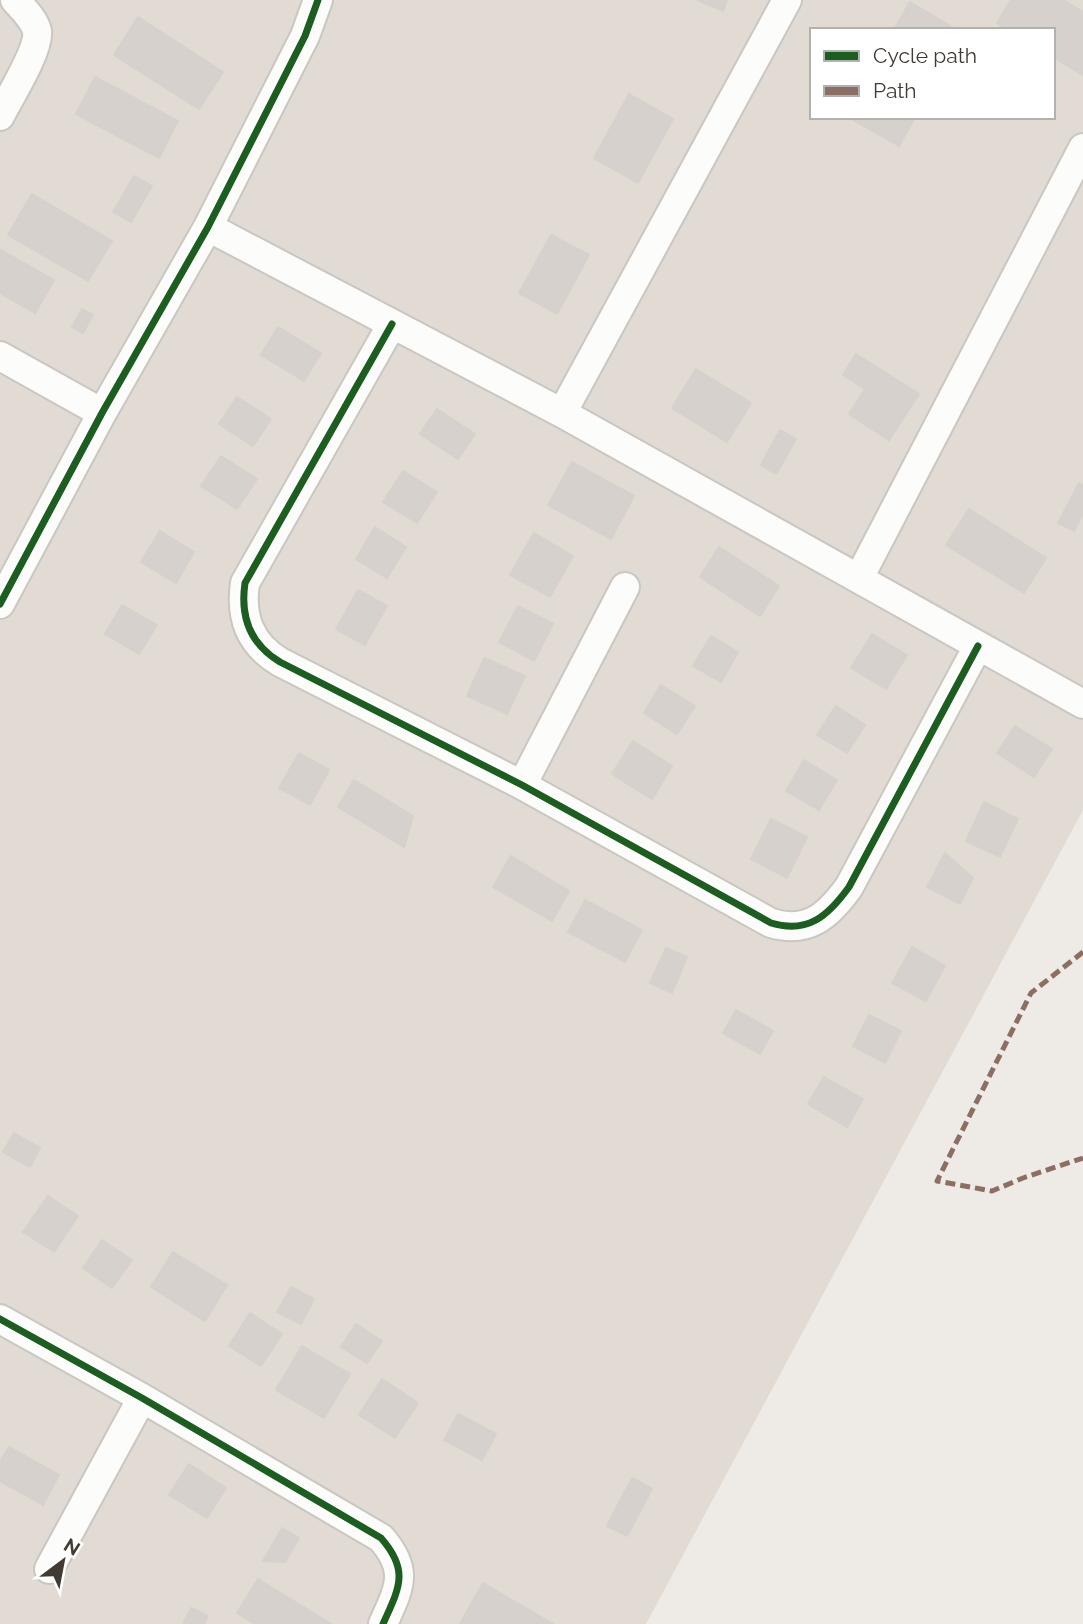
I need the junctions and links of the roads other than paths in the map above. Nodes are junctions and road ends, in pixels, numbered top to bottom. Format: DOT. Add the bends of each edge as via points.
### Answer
graph roads {
  1 [pos="15,0"];
  2 [pos="318,0"];
  3 [pos="787,0"];
  4 [pos="0,116"];
  5 [pos="1083,148"];
  6 [pos="208,227"];
  7 [pos="392,324"];
  8 [pos="0,356"];
  9 [pos="102,413"];
  10 [pos="562,413"];
  11 [pos="859,578"];
  12 [pos="625,587"];
  13 [pos="0,604"];
  14 [pos="978,646"];
  15 [pos="1083,704"];
  16 [pos="522,785"];
  17 [pos="0,1319"];
  18 [pos="142,1398"];
  19 [pos="49,1569"];
  20 [pos="383,1624"];
  1 -- 4 [label="street" via="38,34"];
  2 -- 6 [label="street" via="305,36"];
  3 -- 10 [label="street"];
  5 -- 11 [label="street"];
  6 -- 7 [label="street"];
  6 -- 9 [label="street"];
  7 -- 10 [label="street"];
  7 -- 16 [label="street" via="249,574 243,593 245,620 254,639 280,662"];
  8 -- 9 [label="street"];
  9 -- 13 [label="street"];
  10 -- 11 [label="street"];
  11 -- 14 [label="street"];
  12 -- 16 [label="street"];
  14 -- 15 [label="street"];
  14 -- 16 [label="street" via="849,887 821,917 801,927 771,923"];
  17 -- 18 [label="street"];
  18 -- 19 [label="street"];
  18 -- 20 [label="street" via="381,1538 398,1561 401,1577"];
}
